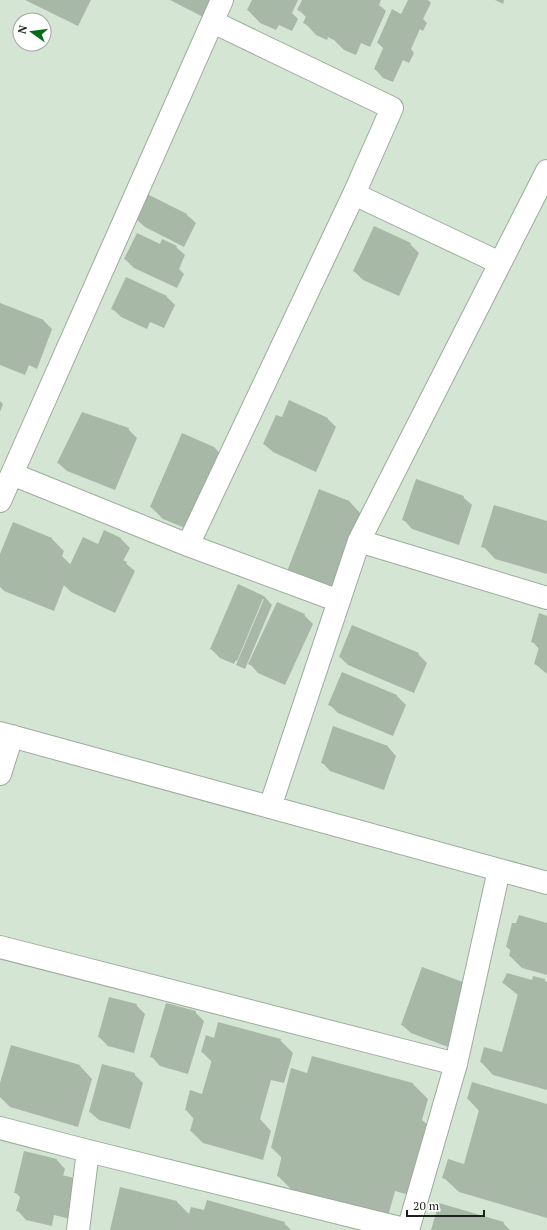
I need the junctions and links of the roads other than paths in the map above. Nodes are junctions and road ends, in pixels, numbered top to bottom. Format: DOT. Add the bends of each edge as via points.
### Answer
graph roads {
  1 [pos="222,0"];
  2 [pos="213,22"];
  3 [pos="547,171"];
  4 [pos="354,194"];
  5 [pos="500,263"];
  6 [pos="12,474"];
  7 [pos="0,502"];
  8 [pos="360,541"];
  9 [pos="188,545"];
  10 [pos="547,598"];
  11 [pos="339,601"];
  12 [pos="6,735"];
  13 [pos="0,774"];
  14 [pos="270,807"];
  15 [pos="499,870"];
  16 [pos="547,883"];
  17 [pos="0,947"];
  18 [pos="456,1064"];
  19 [pos="0,1128"];
  20 [pos="88,1151"];
  21 [pos="78,1230"];
  22 [pos="408,1230"];
  1 -- 2 [label="street"];
  2 -- 4 [label="street" via="392,108"];
  2 -- 6 [label="street"];
  3 -- 5 [label="street"];
  4 -- 5 [label="street"];
  4 -- 9 [label="street"];
  5 -- 8 [label="street"];
  6 -- 7 [label="street"];
  6 -- 9 [label="street"];
  8 -- 10 [label="street"];
  8 -- 11 [label="street"];
  9 -- 11 [label="street"];
  11 -- 14 [label="street"];
  12 -- 13 [label="street"];
  12 -- 14 [label="street"];
  14 -- 15 [label="street"];
  15 -- 16 [label="street"];
  15 -- 18 [label="street"];
  17 -- 18 [label="street"];
  18 -- 22 [label="street"];
  19 -- 20 [label="street"];
  20 -- 21 [label="street"];
  20 -- 22 [label="street"];
}
